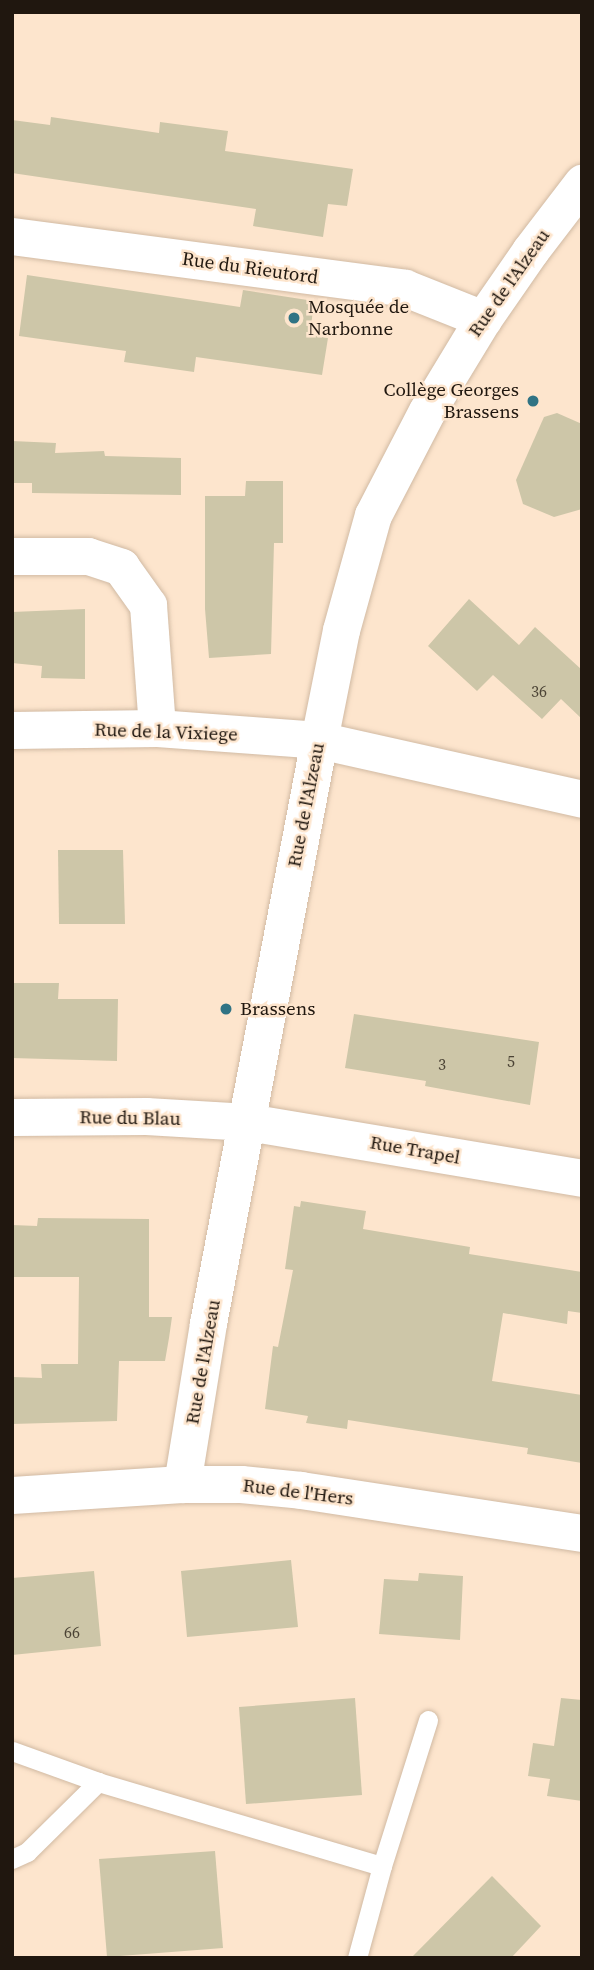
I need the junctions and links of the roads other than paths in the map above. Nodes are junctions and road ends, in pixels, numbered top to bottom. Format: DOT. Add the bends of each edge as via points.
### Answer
graph roads {
  1 [pos="582,183"];
  2 [pos="12,236"];
  3 [pos="483,319"];
  4 [pos="12,556"];
  5 [pos="157,728"];
  6 [pos="12,730"];
  7 [pos="319,740"];
  8 [pos="582,799"];
  9 [pos="12,1117"];
  10 [pos="248,1122"];
  11 [pos="582,1178"];
  12 [pos="182,1484"];
  13 [pos="12,1495"];
  14 [pos="582,1533"];
  15 [pos="428,1720"];
  16 [pos="12,1751"];
  17 [pos="97,1782"];
  18 [pos="12,1859"];
  19 [pos="382,1866"];
  20 [pos="357,1958"];
  1 -- 3 [label="street, Rue de l'Alzeau"];
  2 -- 3 [label="street, Rue du Rieutord" via="405,288"];
  3 -- 7 [label="street, Rue de l'Alzeau" via="426,411 373,515 341,630"];
  4 -- 5 [label="street" via="88,556 121,567 148,605"];
  5 -- 6 [label="street, Rue de la Vixiege"];
  5 -- 7 [label="street, Rue de la Vixiege"];
  7 -- 8 [label="street"];
  7 -- 10 [label="street, Rue de l'Alzeau"];
  9 -- 10 [label="street, Rue du Blau" via="146,1116"];
  10 -- 11 [label="street, Rue Trapel"];
  10 -- 12 [label="street, Rue de l'Alzeau"];
  12 -- 13 [label="street, Rue de l'Hers"];
  12 -- 14 [label="street, Rue de l'Hers" via="301,1490"];
  15 -- 19 [label="lane"];
  16 -- 17 [label="lane"];
  17 -- 18 [label="lane" via="27,1852"];
  17 -- 19 [label="lane"];
  19 -- 20 [label="lane"];
}
